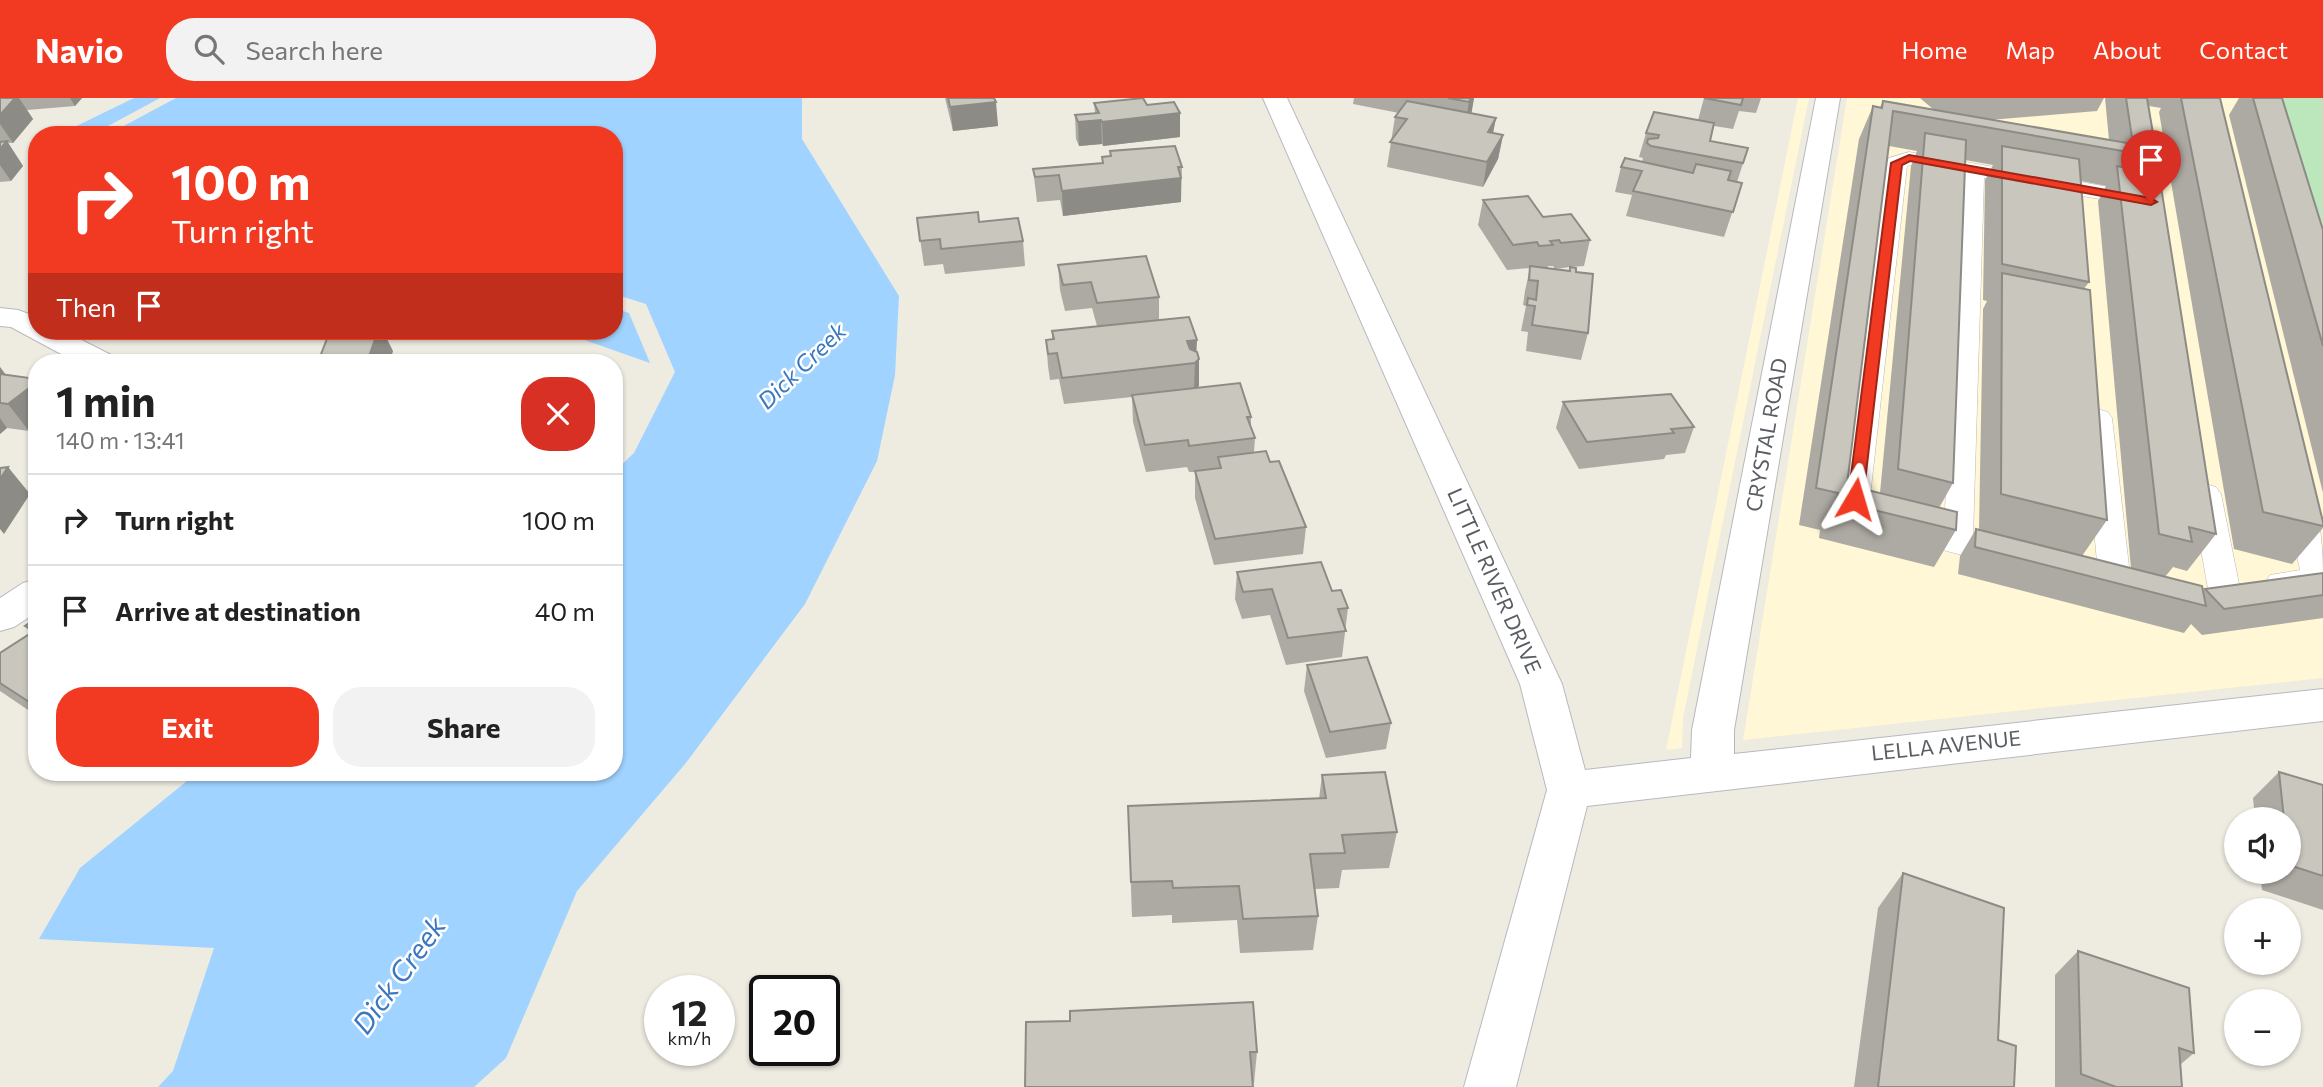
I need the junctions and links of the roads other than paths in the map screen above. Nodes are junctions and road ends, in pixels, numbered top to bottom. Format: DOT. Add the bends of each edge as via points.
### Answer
graph roads {
  1 [pos="1275,98"];
  2 [pos="1828,98"];
  3 [pos="1973,169"];
  4 [pos="2149,174"];
  5 [pos="2074,188"];
  6 [pos="2151,202"];
  7 [pos="2077,215"];
  8 [pos="2156,228"];
  9 [pos="0,317"];
  10 [pos="28,324"];
  11 [pos="58,340"];
  12 [pos="85,354"];
  13 [pos="2096,393"];
  14 [pos="2201,468"];
  15 [pos="2293,471"];
  16 [pos="1958,543"];
  17 [pos="2036,564"];
  18 [pos="2089,577"];
  19 [pos="28,599"];
  20 [pos="0,617"];
  21 [pos="2323,705"];
  22 [pos="1713,772"];
  23 [pos="1569,790"];
  24 [pos="1490,1087"];
  1 -- 23 [label="street, LITTLE RIVER DRIVE" via="1541,684"];
  2 -- 22 [label="street, CRYSTAL ROAD" via="1713,730"];
  3 -- 5 [label="lane"];
  3 -- 16 [label="lane"];
  3 -- 16 [label="lane" via="1909,158 1897,163 1855,499 1875,522"];
  4 -- 6 [label="lane"];
  5 -- 6 [label="lane"];
  5 -- 7 [label="lane"];
  6 -- 8 [label="lane"];
  9 -- 10 [label="street"];
  11 -- 12 [label="street"];
  13 -- 18 [label="lane" via="2126,587"];
  14 -- 15 [label="lane" via="2211,590 2317,579"];
  16 -- 17 [label="lane"];
  19 -- 20 [label="street"];
  21 -- 22 [label="street, LELLA AVENUE"];
  22 -- 23 [label="street, LELLA AVENUE"];
  23 -- 24 [label="street, LITTLE RIVER DRIVE"];
}
